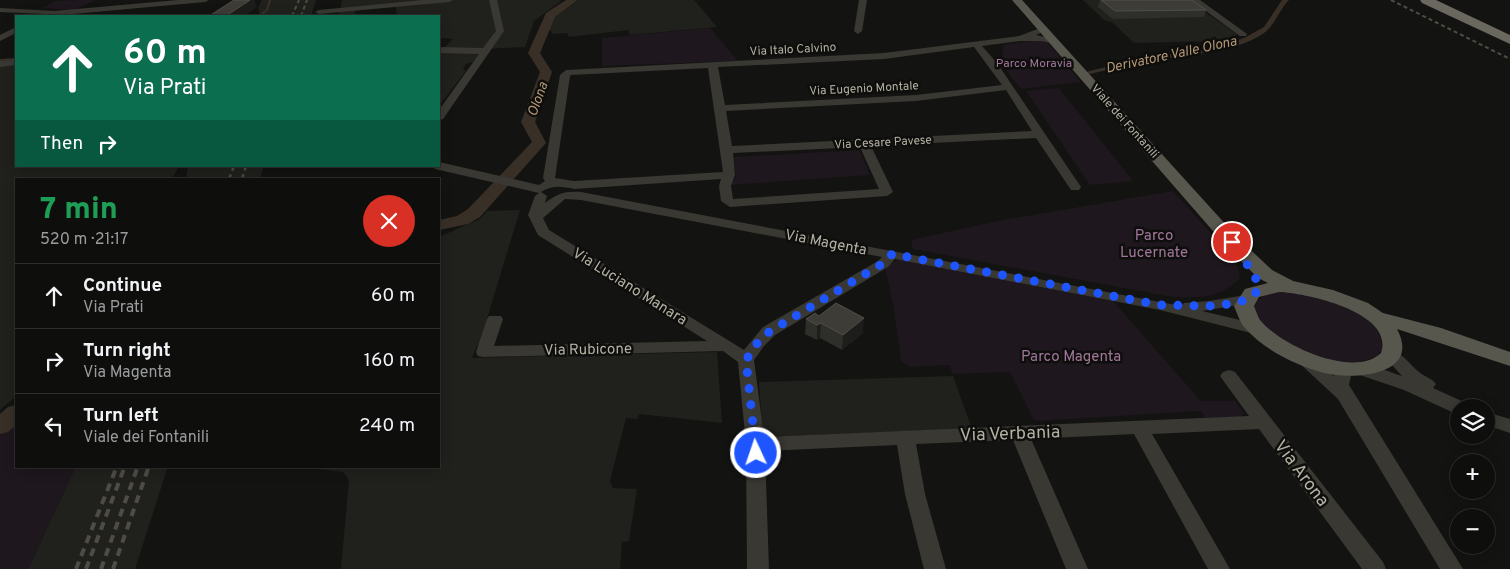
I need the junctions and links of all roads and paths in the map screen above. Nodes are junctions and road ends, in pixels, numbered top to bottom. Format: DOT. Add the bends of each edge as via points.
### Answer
graph roads {
  1 [pos="190,0"];
  2 [pos="205,0"];
  3 [pos="323,0"];
  4 [pos="449,0"];
  5 [pos="493,0"];
  6 [pos="863,0"];
  7 [pos="1017,0"];
  8 [pos="1195,0"];
  9 [pos="1426,0"];
  10 [pos="1442,0"];
  11 [pos="51,2"];
  12 [pos="0,10"];
  13 [pos="34,11"];
  14 [pos="47,14"];
  15 [pos="319,14"];
  16 [pos="15,30"];
  17 [pos="1043,30"];
  18 [pos="0,31"];
  19 [pos="858,31"];
  20 [pos="1510,32"];
  21 [pos="1243,34"];
  22 [pos="0,38"];
  23 [pos="1020,38"];
  24 [pos="1510,40"];
  25 [pos="997,42"];
  26 [pos="1055,42"];
  27 [pos="978,45"];
  28 [pos="440,50"];
  29 [pos="486,51"];
  30 [pos="15,62"];
  31 [pos="0,64"];
  32 [pos="994,65"];
  33 [pos="714,66"];
  34 [pos="1009,87"];
  35 [pos="720,108"];
  36 [pos="440,116"];
  37 [pos="1040,134"];
  38 [pos="864,143"];
  39 [pos="726,150"];
  40 [pos="440,166"];
  41 [pos="729,174"];
  42 [pos="1075,187"];
  43 [pos="541,188"];
  44 [pos="569,192"];
  45 [pos="537,217"];
  46 [pos="1232,242"];
  47 [pos="892,254"];
  48 [pos="1288,286"];
  49 [pos="1253,295"];
  50 [pos="1160,305"];
  51 [pos="1374,317"];
  52 [pos="494,319"];
  53 [pos="1255,329"];
  54 [pos="1458,342"];
  55 [pos="729,347"];
  56 [pos="1392,350"];
  57 [pos="1303,359"];
  58 [pos="1510,359"];
  59 [pos="747,368"];
  60 [pos="1354,369"];
  61 [pos="1230,376"];
  62 [pos="1346,397"];
  63 [pos="1455,399"];
  64 [pos="1450,403"];
  65 [pos="1495,420"];
  66 [pos="1264,422"];
  67 [pos="1509,425"];
  68 [pos="1139,427"];
  69 [pos="1019,432"];
  70 [pos="905,437"];
  71 [pos="755,444"];
  72 [pos="758,569"];
  73 [pos="935,569"];
  74 [pos="1077,569"];
  75 [pos="1219,569"];
  76 [pos="1375,569"];
  77 [pos="1452,569"];
  1 -- 2 [label="street"];
  1 -- 14 [label="street"];
  3 -- 15 [label="street"];
  4 -- 15 [label="street"];
  5 -- 29 [label="street" via="501,30"];
  6 -- 19 [label="street"];
  7 -- 17 [label="main road, Viale dei Fontanili"];
  8 -- 21 [label="street"];
  9 -- 24 [label="highway"];
  10 -- 20 [label="highway"];
  11 -- 13 [label="street"];
  12 -- 13 [label="street"];
  13 -- 14 [label="street"];
  16 -- 18 [label="street"];
  16 -- 22 [label="street"];
  17 -- 23 [label="street"];
  17 -- 26 [label="main road, Viale dei Fontanili"];
  23 -- 25 [label="street, Via Italo Calvino"];
  23 -- 26 [label="street"];
  25 -- 27 [label="street, Via Italo Calvino"];
  25 -- 32 [label="street"];
  26 -- 46 [label="main road, Viale dei Fontanili"];
  27 -- 32 [label="street"];
  27 -- 33 [label="street, Via Italo Calvino" via="884,56"];
  28 -- 29 [label="street"];
  29 -- 36 [label="street"];
  30 -- 31 [label="street"];
  32 -- 34 [label="street"];
  33 -- 35 [label="street"];
  33 -- 43 [label="street, Via Italo Calvino" via="567,73 549,178"];
  34 -- 35 [label="street, Via Eugenio Montale" via="913,98"];
  34 -- 37 [label="street"];
  35 -- 39 [label="street"];
  37 -- 38 [label="street, Via Cesare Pavese"];
  37 -- 42 [label="street"];
  38 -- 39 [label="street, Via Cesare Pavese"];
  38 -- 41 [label="street" via="887,192 730,203 725,186"];
  39 -- 41 [label="street"];
  40 -- 43 [label="street"];
  41 -- 44 [label="street"];
  43 -- 44 [label="street"];
  43 -- 44 [label="street" via="548,198"];
  43 -- 45 [label="street"];
  44 -- 45 [label="street"];
  44 -- 47 [label="street, Via Magenta"];
  45 -- 55 [label="street, Via Luciano Manara" via="548,235"];
  46 -- 48 [label="main road, Viale dei Fontanili" via="1265,274"];
  46 -- 49 [label="main road, Viale dei Fontanili" via="1255,276"];
  47 -- 50 [label="street, Via Magenta"];
  47 -- 59 [label="street" via="883,264 769,332 758,342"];
  48 -- 49 [label="main road, Viale dei Fontanili" via="1271,287"];
  48 -- 51 [label="main road, Viale dei Fontanili" via="1331,295"];
  49 -- 50 [label="street, Via Magenta" via="1209,306"];
  49 -- 53 [label="main road, Viale dei Fontanili" via="1245,314"];
  50 -- 53 [label="street, Via Magenta"];
  51 -- 54 [label="main road"];
  51 -- 56 [label="main road, Viale dei Fontanili" via="1389,334"];
  52 -- 55 [label="street, Via Rubicone" via="484,352"];
  53 -- 57 [label="main road, Viale dei Fontanili" via="1274,344"];
  54 -- 56 [label="main road" via="1421,337 1402,341"];
  54 -- 58 [label="main road"];
  55 -- 59 [label="street, Via Luciano Manara"];
  56 -- 60 [label="main road, Viale dei Fontanili" via="1381,364"];
  56 -- 63 [label="street" via="1415,378"];
  57 -- 60 [label="main road, Viale dei Fontanili"];
  57 -- 62 [label="street"];
  59 -- 71 [label="street"];
  60 -- 62 [label="street" via="1343,372 1340,385"];
  60 -- 64 [label="street" via="1383,374"];
  61 -- 66 [label="street, Via Arona"];
  62 -- 77 [label="street"];
  65 -- 67 [label="street"];
  66 -- 68 [label="street, Via Verbania"];
  66 -- 76 [label="street, Via Arona"];
  68 -- 69 [label="street, Via Verbania"];
  68 -- 75 [label="street"];
  69 -- 70 [label="street, Via Verbania"];
  69 -- 74 [label="street"];
  70 -- 71 [label="street, Via Verbania"];
  70 -- 73 [label="street" via="915,494"];
  71 -- 72 [label="street"];
}
